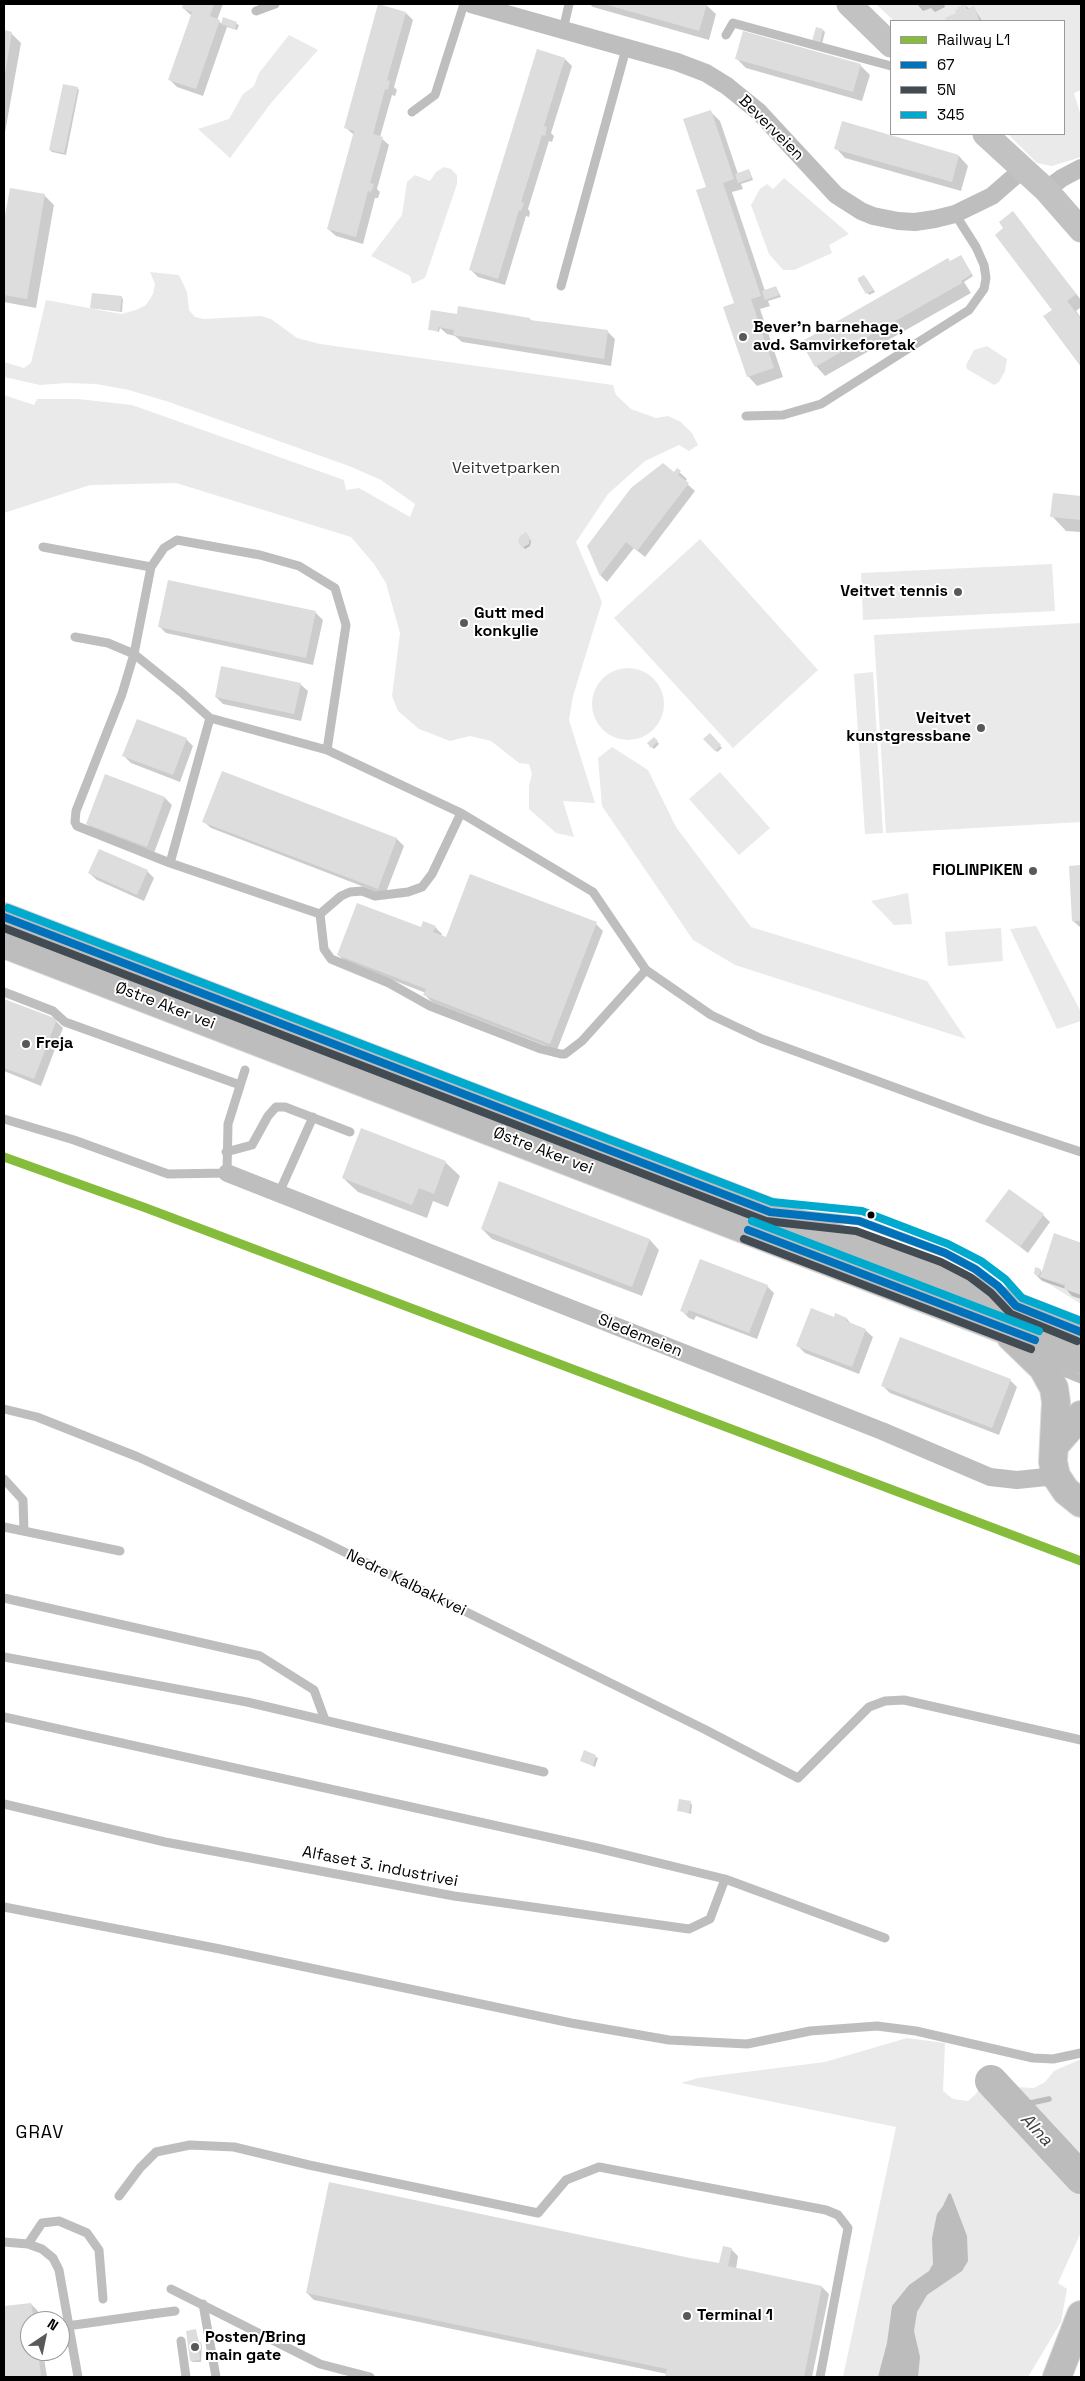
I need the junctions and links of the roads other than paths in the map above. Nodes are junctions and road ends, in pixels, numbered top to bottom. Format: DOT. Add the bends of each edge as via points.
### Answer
graph roads {
  1 [pos="275,4"];
  2 [pos="464,4"];
  3 [pos="471,4"];
  4 [pos="569,4"];
  5 [pos="849,4"];
  6 [pos="256,11"];
  7 [pos="563,30"];
  8 [pos="726,35"];
  9 [pos="890,44"];
  10 [pos="626,49"];
  11 [pos="890,66"];
  12 [pos="412,112"];
  13 [pos="986,135"];
  14 [pos="1081,168"];
  15 [pos="1023,169"];
  16 [pos="1046,190"];
  17 [pos="955,214"];
  18 [pos="1081,230"];
  19 [pos="561,286"];
  20 [pos="746,416"];
  21 [pos="43,547"];
  22 [pos="151,567"];
  23 [pos="75,637"];
  24 [pos="134,654"];
  25 [pos="210,718"];
  26 [pos="327,750"];
  27 [pos="460,813"];
  28 [pos="170,863"];
  29 [pos="320,914"];
  30 [pos="4,917"];
  31 [pos="4,944"];
  32 [pos="646,970"];
  33 [pos="4,992"];
  34 [pos="245,1070"];
  35 [pos="240,1085"];
  36 [pos="314,1117"];
  37 [pos="4,1119"];
  38 [pos="350,1132"];
  39 [pos="226,1152"];
  40 [pos="1081,1152"];
  41 [pos="226,1173"];
  42 [pos="278,1193"];
  43 [pos="1008,1316"];
  44 [pos="1081,1332"];
  45 [pos="1081,1359"];
  46 [pos="1037,1362"];
  47 [pos="1081,1379"];
  48 [pos="4,1409"];
  49 [pos="1081,1415"];
  50 [pos="1054,1446"];
  51 [pos="1056,1476"];
  52 [pos="4,1480"];
  53 [pos="1081,1503"];
  54 [pos="4,1527"];
  55 [pos="24,1531"];
  56 [pos="120,1552"];
  57 [pos="4,1598"];
  58 [pos="4,1657"];
  59 [pos="4,1717"];
  60 [pos="325,1720"];
  61 [pos="1081,1740"];
  62 [pos="544,1772"];
  63 [pos="4,1804"];
  64 [pos="724,1878"];
  65 [pos="4,1907"];
  66 [pos="884,1938"];
  67 [pos="1081,2053"];
  68 [pos="119,2196"];
  69 [pos="4,2242"];
  70 [pos="28,2244"];
  71 [pos="171,2289"];
  72 [pos="103,2299"];
  73 [pos="203,2304"];
  74 [pos="175,2311"];
  75 [pos="1077,2324"];
  76 [pos="70,2326"];
  77 [pos="181,2342"];
  78 [pos="78,2377"];
  79 [pos="186,2377"];
  80 [pos="216,2377"];
  81 [pos="370,2377"];
  82 [pos="820,2377"];
  83 [pos="1042,2377"];
  84 [pos="1057,2377"];
  1 -- 6 [label="lane"];
  2 -- 12 [label="lane" via="435,95"];
  3 -- 7 [label="street, Beverveien"];
  4 -- 7 [label="lane"];
  5 -- 9 [label="street"];
  7 -- 10 [label="street, Beverveien"];
  8 -- 11 [label="lane" via="733,23"];
  10 -- 17 [label="street, Beverveien" via="693,68 727,86 759,112 824,184 861,211 907,221"];
  10 -- 19 [label="lane"];
  13 -- 15 [label="street"];
  14 -- 16 [label="street"];
  15 -- 16 [label="street"];
  15 -- 17 [label="street, Beverveien" via="992,196"];
  16 -- 18 [label="street"];
  17 -- 20 [label="lane" via="984,264 984,289 970,310 821,404 784,415"];
  21 -- 22 [label="lane"];
  22 -- 24 [label="lane"];
  22 -- 26 [label="lane" via="164,548 178,540 260,555 299,566 335,588 346,624"];
  23 -- 24 [label="lane" via="108,643"];
  24 -- 25 [label="lane"];
  24 -- 28 [label="lane" via="122,694 76,811 75,822 77,826"];
  25 -- 26 [label="lane"];
  25 -- 28 [label="lane"];
  26 -- 27 [label="lane"];
  27 -- 29 [label="lane" via="432,874 422,888 375,896 362,891 350,892"];
  27 -- 32 [label="lane" via="593,892"];
  28 -- 29 [label="lane"];
  29 -- 32 [label="lane" via="324,949 331,958 389,983 430,1006 561,1054 582,1041"];
  30 -- 43 [label="highway, Østre Aker vei" via="770,1212"];
  31 -- 43 [label="highway, Østre Aker vei"];
  32 -- 40 [label="lane" via="711,1016 762,1039"];
  33 -- 35 [label="lane" via="53,1011 65,1022"];
  34 -- 35 [label="lane"];
  35 -- 39 [label="lane" via="228,1124"];
  36 -- 38 [label="lane"];
  36 -- 39 [label="lane" via="276,1107 252,1145"];
  36 -- 42 [label="lane"];
  37 -- 41 [label="lane" via="168,1174"];
  39 -- 41 [label="lane"];
  41 -- 42 [label="street, Sledemeien"];
  42 -- 51 [label="street, Sledemeien" via="990,1477 1017,1480"];
  43 -- 44 [label="highway, Østre Aker vei"];
  43 -- 45 [label="highway, Østre Aker vei"];
  43 -- 46 [label="highway"];
  46 -- 47 [label="lane"];
  46 -- 50 [label="highway" via="1044,1368 1054,1388"];
  48 -- 61 [label="lane, Nedre Kalbakkvei" via="37,1418 138,1457 318,1539 798,1778 869,1707 886,1701 904,1700"];
  49 -- 50 [label="highway"];
  50 -- 51 [label="highway"];
  51 -- 53 [label="highway" via="1066,1491"];
  52 -- 55 [label="lane" via="23,1500"];
  54 -- 55 [label="lane"];
  55 -- 56 [label="lane"];
  57 -- 60 [label="lane" via="260,1656 314,1690"];
  58 -- 60 [label="lane" via="247,1702"];
  59 -- 64 [label="lane"];
  60 -- 62 [label="lane"];
  63 -- 64 [label="lane, Alfaset 3. industrivei" via="165,1842 454,1896 689,1929 710,1919"];
  64 -- 66 [label="lane"];
  65 -- 67 [label="lane" via="571,2023 669,2040 746,2044 810,2032 877,2026 916,2031 1033,2058 1053,2059"];
  68 -- 82 [label="lane" via="156,2152 190,2145 234,2147 538,2213 566,2180 599,2167 826,2210 838,2215 848,2228"];
  69 -- 70 [label="lane"];
  70 -- 72 [label="lane" via="42,2222 59,2221 87,2233 99,2250"];
  70 -- 78 [label="lane" via="53,2258 59,2270"];
  71 -- 73 [label="lane"];
  73 -- 80 [label="lane"];
  73 -- 81 [label="lane" via="320,2364"];
  74 -- 76 [label="lane, bridge"];
  75 -- 83 [label="highway"];
  75 -- 84 [label="highway"];
  77 -- 79 [label="lane"];
}
